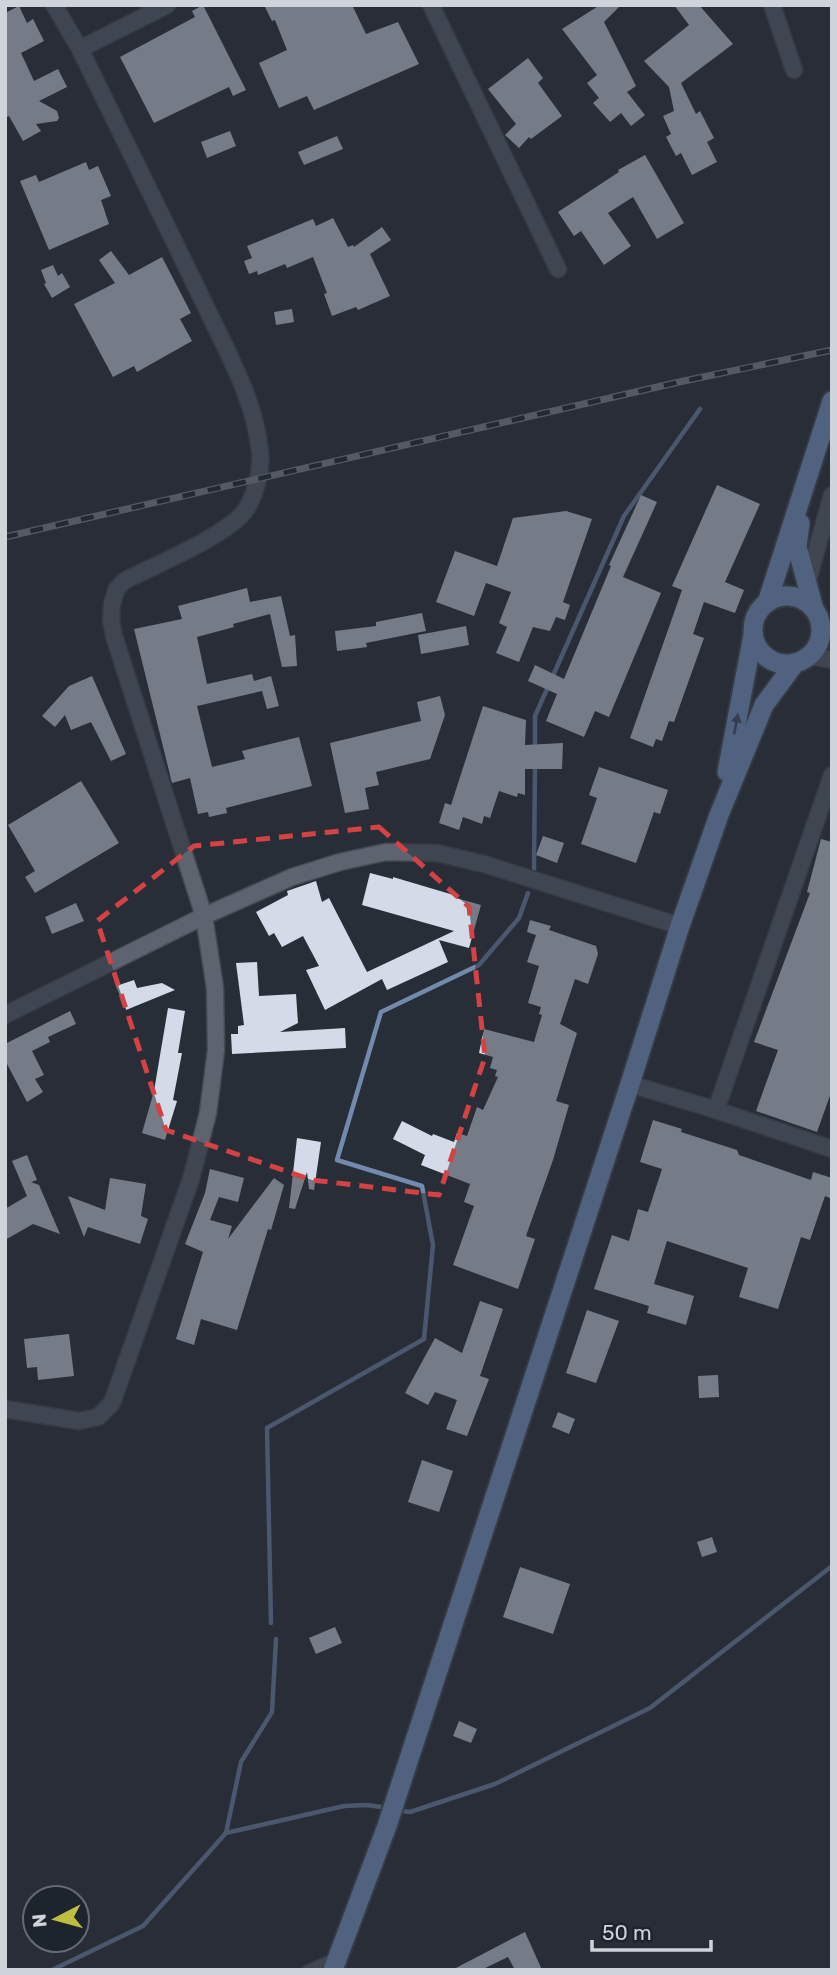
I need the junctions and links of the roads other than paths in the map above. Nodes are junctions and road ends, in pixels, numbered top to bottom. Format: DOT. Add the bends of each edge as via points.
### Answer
graph roads {
  1 [pos="54,5"];
  2 [pos="167,5"];
  3 [pos="431,5"];
  4 [pos="772,5"];
  5 [pos="80,49"];
  6 [pos="794,70"];
  7 [pos="558,269"];
  8 [pos="832,401"];
  9 [pos="804,484"];
  10 [pos="832,495"];
  11 [pos="806,586"];
  12 [pos="767,603"];
  13 [pos="822,622"];
  14 [pos="753,635"];
  15 [pos="802,659"];
  16 [pos="832,660"];
  17 [pos="832,775"];
  18 [pos="719,815"];
  19 [pos="204,916"];
  20 [pos="680,926"];
  21 [pos="5,1015"];
  22 [pos="630,1084"];
  23 [pos="716,1110"];
  24 [pos="832,1149"];
  25 [pos="5,1409"];
  26 [pos="336,1963"];
  27 [pos="307,1970"];
  1 -- 5 [label="street"];
  2 -- 5 [label="street"];
  3 -- 7 [label="street"];
  4 -- 6 [label="street"];
  5 -- 19 [label="street" via="228,354 252,411 260,453 254,492 235,521 221,533 124,581 112,604 114,636"];
  8 -- 9 [label="highway"];
  9 -- 11 [label="highway" via="797,547"];
  9 -- 12 [label="highway"];
  10 -- 11 [label="street"];
  11 -- 13 [label="highway"];
  12 -- 13 [label="highway" via="787,596 806,602"];
  12 -- 14 [label="highway" via="755,617"];
  13 -- 15 [label="highway" via="817,646"];
  14 -- 15 [label="highway" via="763,655 772,661 784,664"];
  18 -- 14 [label="highway, one-way"];
  15 -- 16 [label="street"];
  15 -- 18 [label="highway" via="764,705"];
  17 -- 23 [label="street"];
  18 -- 20 [label="highway"];
  19 -- 20 [label="street" via="292,877 340,862 386,852 437,853"];
  19 -- 21 [label="street"];
  19 -- 25 [label="street" via="215,988 216,1050 208,1113 191,1179 112,1403 98,1418 79,1421"];
  20 -- 22 [label="highway"];
  22 -- 23 [label="street"];
  22 -- 26 [label="highway" via="387,1826"];
  23 -- 24 [label="street"];
  26 -- 27 [label="lane"];
}
